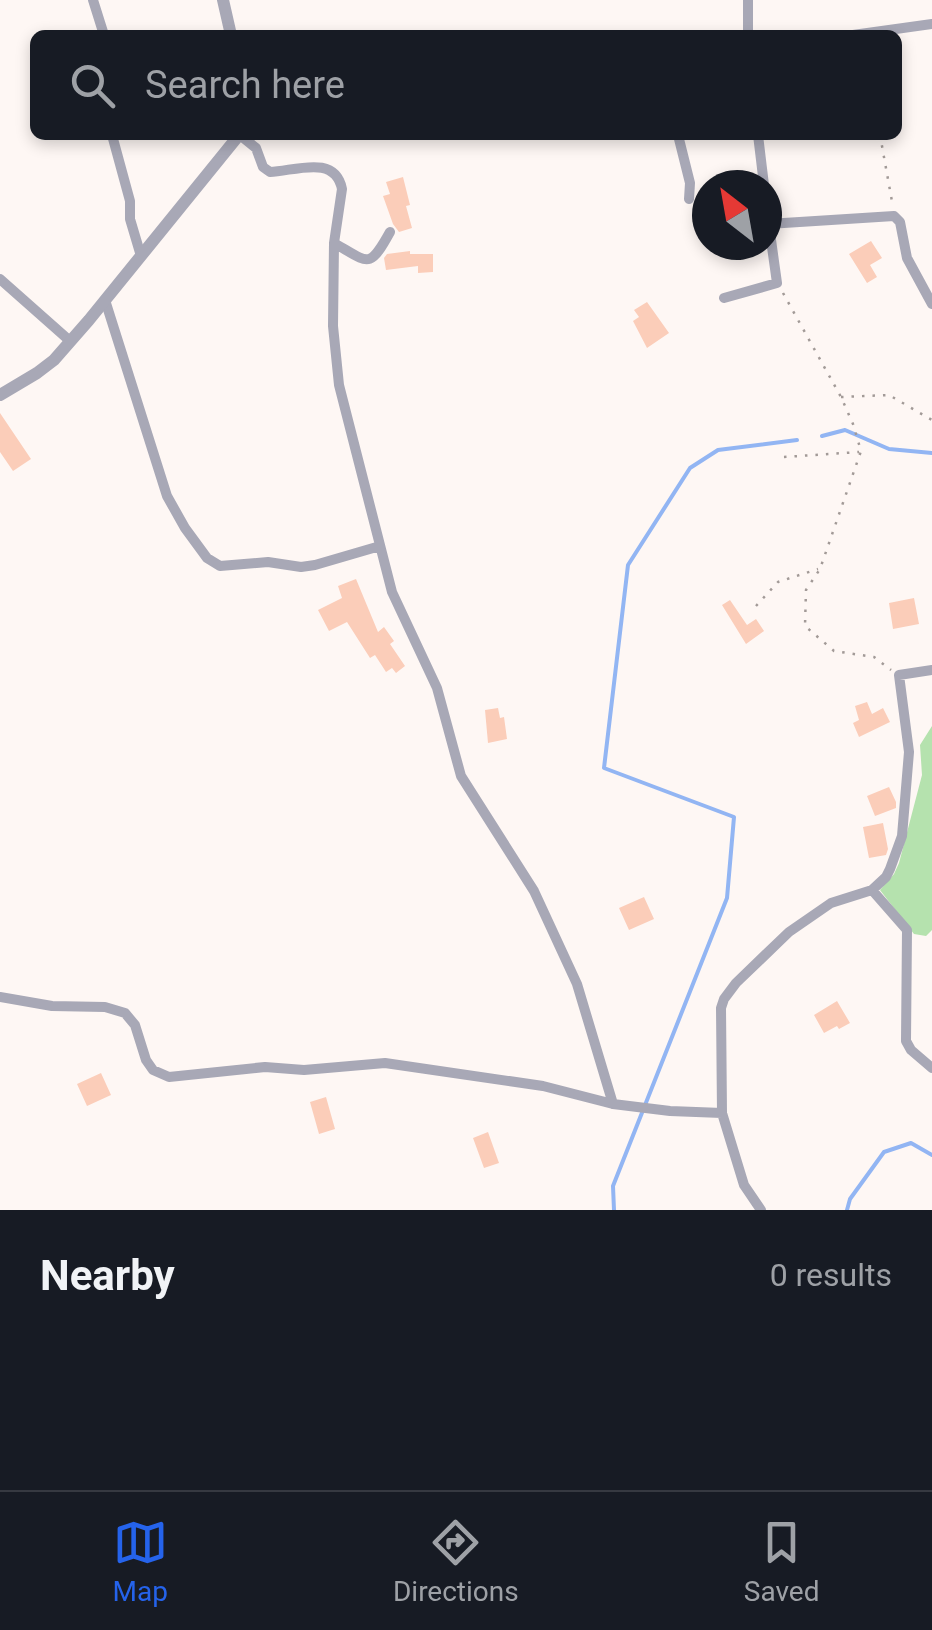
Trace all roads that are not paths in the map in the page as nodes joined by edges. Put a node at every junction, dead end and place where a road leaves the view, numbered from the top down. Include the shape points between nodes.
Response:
1 (94, 0) edge
2 (224, 0) edge
3 (748, 0) edge
4 (932, 24) edge
5 (103, 30) edge
6 (230, 30) edge
7 (748, 30) edge
8 (889, 30) edge
9 (113, 140) edge
10 (235, 140) edge
11 (246, 140) edge
12 (679, 140) edge
13 (759, 140) edge
14 (762, 170) edge
15 (689, 199) dead end
16 (782, 223) edge
17 (390, 232) dead end
18 (334, 243) junction
19 (141, 256) junction
20 (773, 260) edge
21 (0, 279) edge
22 (724, 298) dead end
23 (104, 300) junction
24 (932, 304) edge
25 (70, 342) junction
26 (0, 395) edge
27 (380, 546) junction
28 (932, 670) edge
29 (872, 890) junction
30 (0, 997) edge
31 (932, 1068) edge
32 (613, 1104) junction
33 (722, 1114) junction
34 (761, 1210) edge

1 - 5 street
2 - 6 street
3 - 7 street
4 - 8 street
9 - 19 street
10 - 19 street
11 - 18 street via 270,172 316,166 336,175 342,189
12 - 15 street
13 - 14 street
16 - 24 street via 894,216
17 - 18 street via 372,260
18 - 27 street via 339,385
19 - 23 street
20 - 22 street via 777,284
21 - 25 street
23 - 25 street
23 - 27 street via 167,496 207,558 220,566 300,567
25 - 26 street
27 - 32 street via 392,592 437,688 460,776 541,906 577,984
28 - 29 street via 899,675 909,752 902,836 886,877
29 - 31 street via 906,930 906,1040
29 - 33 street via 804,920 724,999
30 - 32 street via 125,1013 146,1060 169,1078 386,1063 542,1086
32 - 33 street
33 - 34 street via 744,1185

